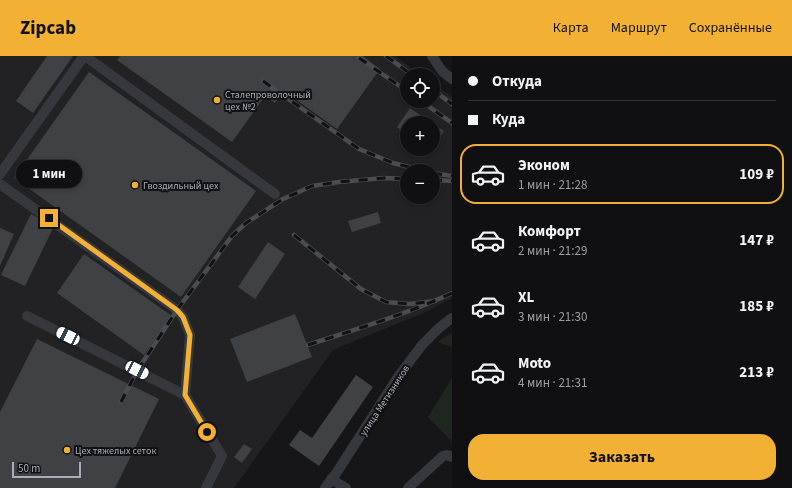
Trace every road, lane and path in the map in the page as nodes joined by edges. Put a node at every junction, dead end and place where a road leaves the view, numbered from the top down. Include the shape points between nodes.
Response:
1 (84, 56) edge
2 (432, 56) edge
3 (452, 79) edge
4 (0, 174) edge
5 (0, 184) edge
6 (274, 194) dead end
7 (27, 316) dead end
8 (452, 318) edge
9 (185, 395) junction
10 (452, 457) edge
11 (331, 479) junction
12 (206, 488) edge
13 (325, 488) edge
14 (346, 488) edge
15 (408, 488) edge

1 - 4 street
1 - 6 street
2 - 3 street via 442,71
5 - 9 street via 177,310 183,317 190,335
7 - 9 street
8 - 11 street, улица Метизников via 422,344
9 - 12 street via 222,456
10 - 15 street via 443,456
11 - 13 street, улица Метизников
11 - 14 street

